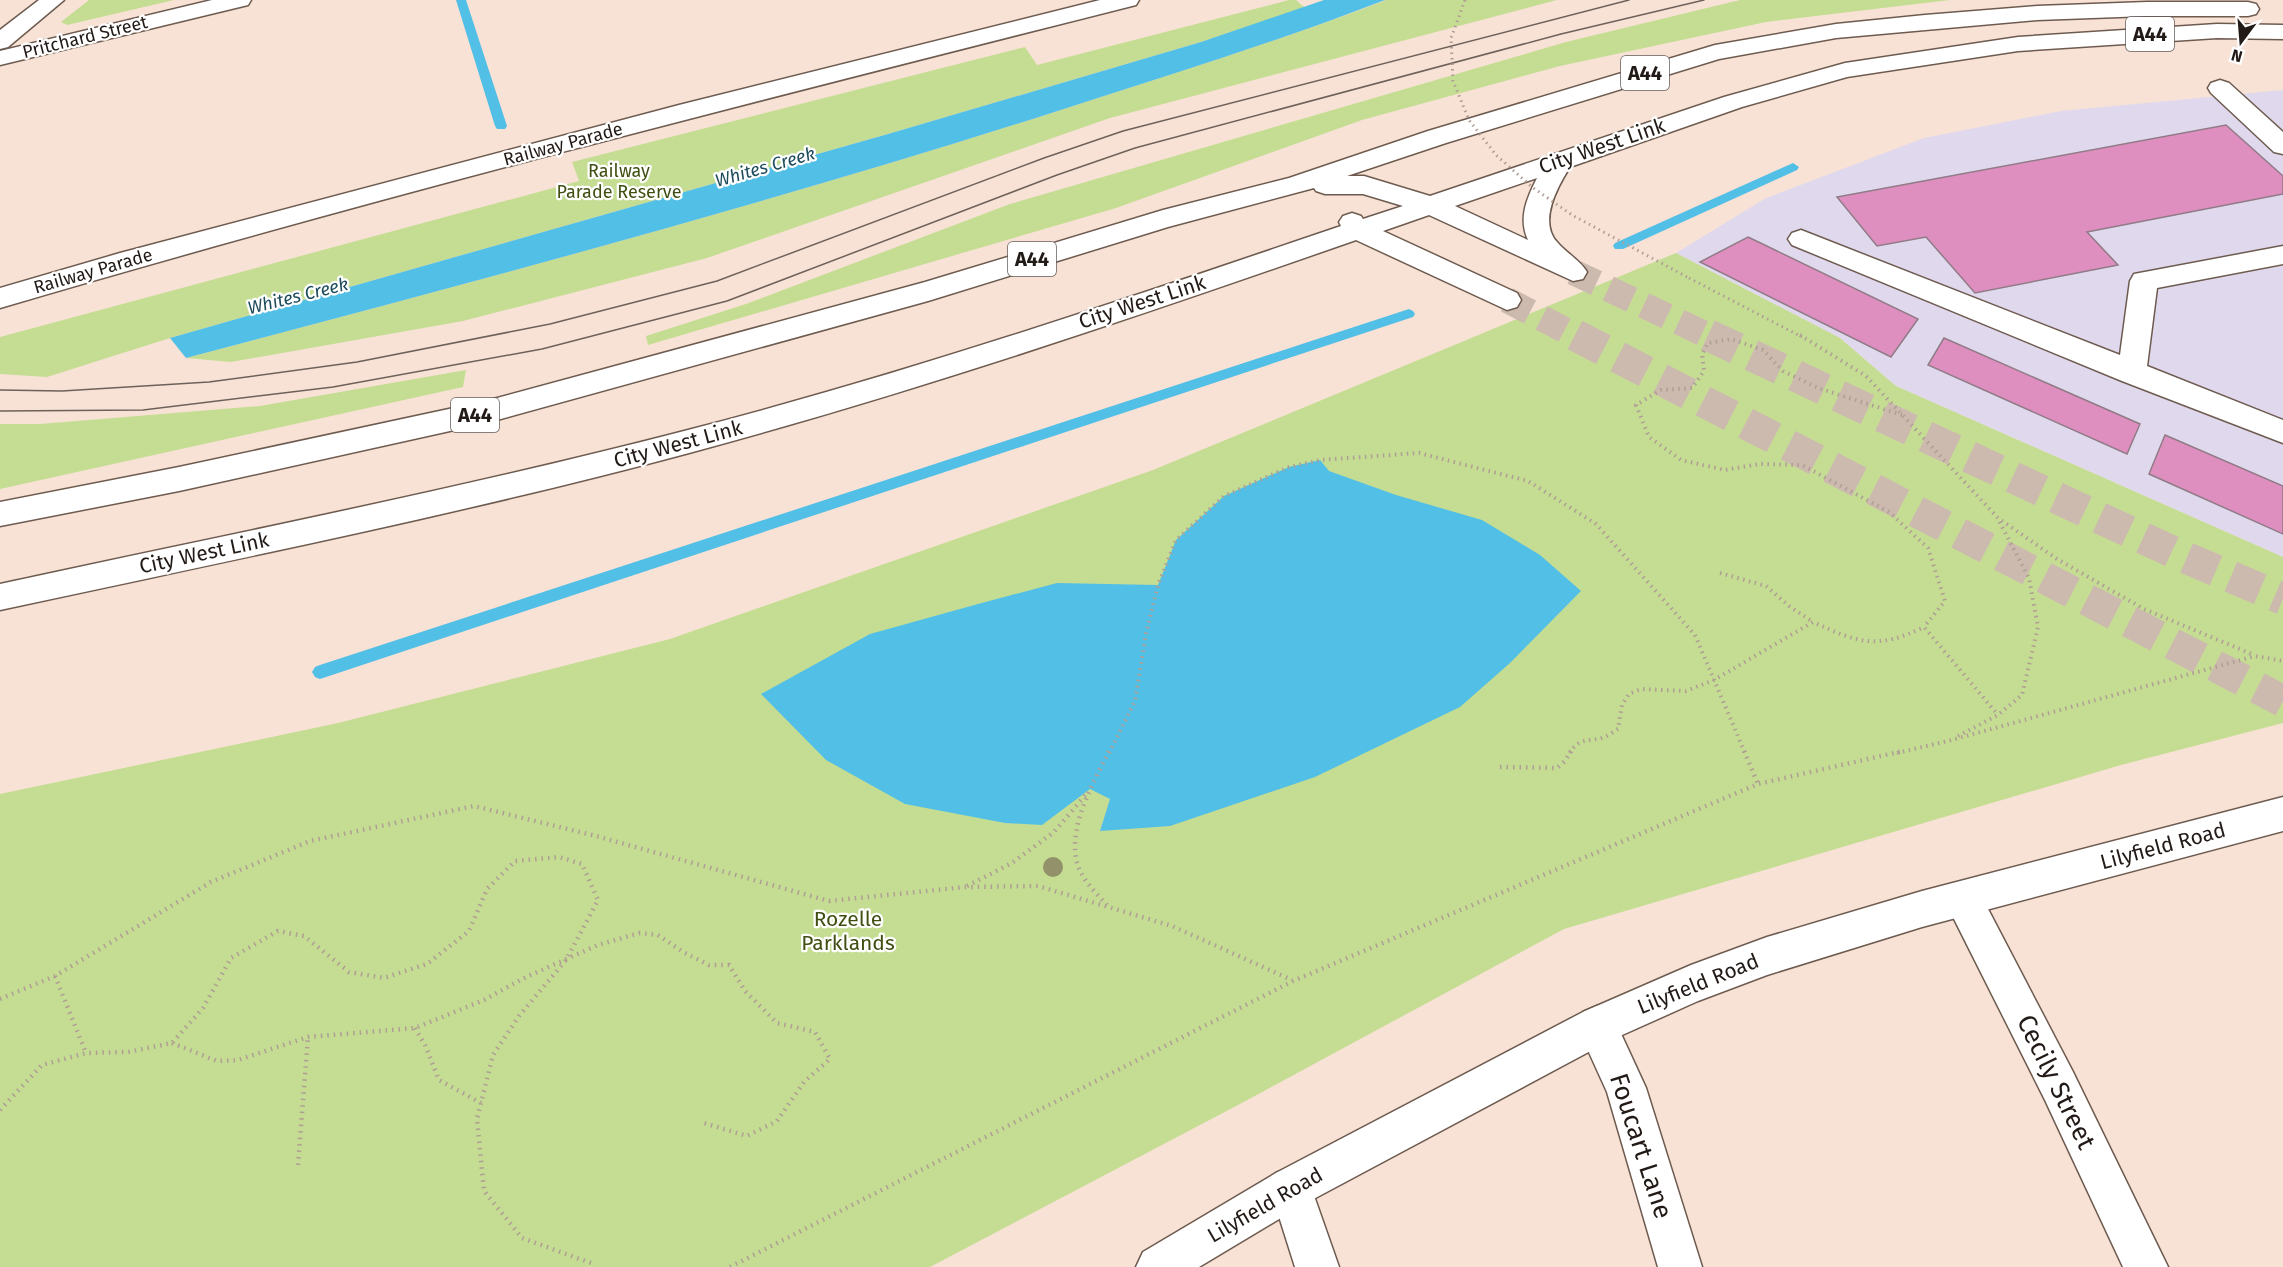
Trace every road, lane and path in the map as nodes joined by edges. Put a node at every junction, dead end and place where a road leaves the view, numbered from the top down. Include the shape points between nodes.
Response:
1 (53, 0) edge
2 (240, 0) edge
3 (1128, 0) edge
4 (1465, 0) edge
5 (2270, 9) dead end
6 (2283, 32) edge
7 (0, 42) edge
8 (0, 58) edge
9 (2220, 88) dead end
10 (2283, 146) edge
11 (1562, 159) junction
12 (1373, 160) junction
13 (1296, 185) junction
14 (1353, 185) junction
15 (1430, 205) junction
16 (1357, 230) junction
17 (1801, 239) dead end
18 (2283, 255) edge
19 (1689, 278) joint
20 (0, 298) edge
21 (1507, 300) tunnel mouth
22 (2132, 373) junction
23 (1902, 415) junction
24 (2283, 432) edge
25 (0, 514) edge
26 (1998, 518) junction
27 (1720, 573) dead end
28 (0, 597) edge
29 (1813, 622) junction
30 (1924, 627) junction
31 (2255, 656) junction
32 (2283, 661) edge
33 (1714, 680) junction
34 (1998, 716) junction
35 (1948, 741) junction
36 (1500, 767) dead end
37 (1758, 784) junction
38 (1090, 789) junction
39 (2283, 815) edge
40 (965, 887) junction
41 (1963, 900) junction
42 (1107, 906) junction
43 (566, 960) junction
44 (55, 976) junction
45 (1293, 981) junction
46 (0, 999) edge
47 (1597, 1026) junction
48 (415, 1028) junction
49 (308, 1037) junction
50 (172, 1042) junction
51 (86, 1053) junction
52 (481, 1103) junction
53 (0, 1110) edge
54 (704, 1123) dead end
55 (298, 1165) dead end
56 (1292, 1188) junction
57 (592, 1267) edge
58 (730, 1267) edge
59 (1158, 1267) edge
60 (1317, 1267) edge
61 (1680, 1267) edge
62 (2146, 1267) edge

1 - 7 main road
2 - 8 main road, Pritchard Street
3 - 20 main road, Railway Parade via 677,113
4 - 19 path, bridge via 1451,37 1450,55 1460,101 1478,132 1510,169 1563,211
5 - 12 main road, A44 via 2037,13 1814,35 1715,52
6 - 11 main road, City West Link / A44 via 2205,32 2018,44 1845,70 1733,102
9 - 10 main road
11 - 15 main road, City West Link / A44
11 - 15 main road via 1544,188 1536,219 1544,244 1573,272
12 - 13 main road, A44
12 - 14 main road
13 - 14 main road
13 - 25 main road, A44 via 1163,219 928,291 486,412
14 - 15 main road
14 - 16 main road via 1343,211
15 - 16 main road, City West Link / A44
16 - 21 main road
16 - 28 main road, City West Link / A44 via 1166,296 861,393 688,442 472,495
17 - 22 main road
18 - 22 main road via 2144,281
19 - 23 path via 1798,334 1866,376
22 - 24 main road
23 - 26 path
23 - 30 path via 1818,388 1783,371 1763,350 1731,339 1708,343 1702,354 1704,372 1692,388 1661,390 1636,405 1649,437 1681,460 1725,470 1760,464 1802,465 1889,512 1928,548 1945,601
26 - 31 path via 2057,559 2144,609
26 - 34 path via 2029,578 2038,627 2022,695
27 - 29 path via 1766,586
29 - 30 path via 1853,640 1879,644 1902,639
29 - 33 path
30 - 34 path
31 - 32 path
31 - 35 path
33 - 36 path via 1686,691 1641,689 1629,694 1622,705 1618,729 1582,740 1557,768
33 - 37 path
33 - 38 path via 1695,635 1596,524 1528,481 1419,453 1320,460 1289,467 1224,496 1176,540 1158,585 1135,701
34 - 35 path
35 - 37 path
37 - 45 path
38 - 40 path via 1054,832 1012,863
38 - 42 path via 1076,833 1076,859 1087,883
39 - 41 main road, Lilyfield Road
40 - 42 path via 1038,886
40 - 44 path via 829,901 474,806 310,841 211,882
41 - 47 main road, Lilyfield Road via 1767,956 1690,984
41 - 62 main road, Cecily Street
42 - 45 path via 1172,926
43 - 48 path
43 - 50 path via 598,900 582,864 560,857 515,861 487,889 469,931 427,964 384,978 349,972 304,936 278,931 231,958 203,1008
43 - 52 path via 519,1016 493,1055
43 - 54 path via 598,945 640,933 658,935 709,965 729,964 745,991 777,1023 815,1032 830,1059 804,1082 777,1121 747,1136
44 - 46 path
44 - 51 path
45 - 58 path
47 - 56 main road, Lilyfield Road
47 - 61 main road, Foucart Lane via 1626,1088
48 - 49 path
48 - 52 path via 439,1080
49 - 50 path via 238,1060 218,1061
49 - 55 path
50 - 51 path via 128,1052
51 - 53 path via 42,1065
52 - 57 path via 477,1119 484,1191 522,1238 591,1263
56 - 59 main road, Lilyfield Road
56 - 60 main road

